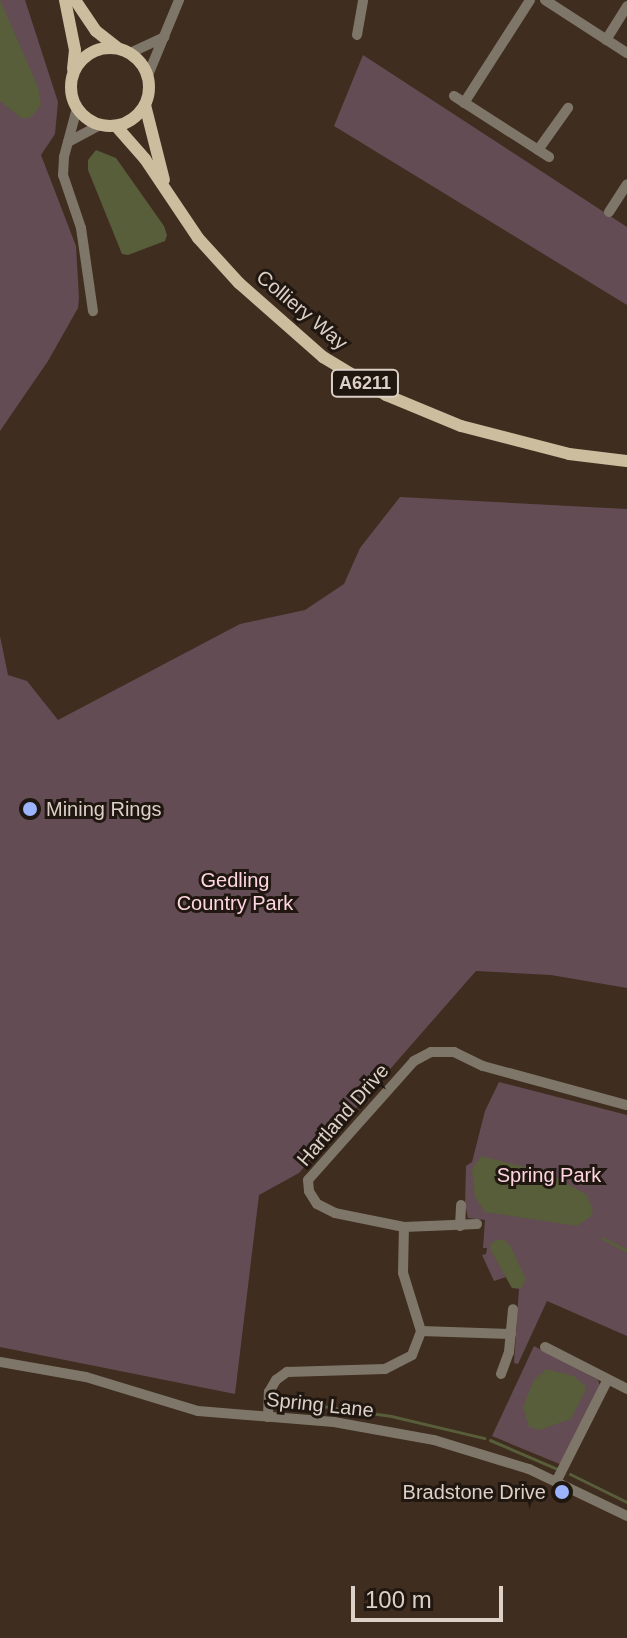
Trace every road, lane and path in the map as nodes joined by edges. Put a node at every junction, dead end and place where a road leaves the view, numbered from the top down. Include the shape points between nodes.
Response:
1 (65, 0) edge
2 (75, 0) edge
3 (179, 0) edge
4 (363, 0) edge
5 (530, 0) edge
6 (545, 0) edge
7 (627, 6) edge
8 (357, 35) dead end
9 (165, 37) junction
10 (606, 40) junction
11 (124, 51) junction
12 (627, 53) edge
13 (148, 75) junction
14 (72, 76) junction
15 (145, 105) junction
16 (77, 108) junction
17 (568, 108) dead end
18 (100, 125) junction
19 (116, 126) junction
20 (68, 142) junction
21 (538, 150) junction
22 (549, 157) dead end
23 (627, 184) edge
24 (168, 195) junction
25 (623, 198) edge
26 (609, 212) dead end
27 (93, 311) dead end
28 (627, 461) edge
29 (627, 1105) edge
30 (461, 1205) dead end
31 (477, 1224) dead end
32 (460, 1226) junction
33 (404, 1227) junction
34 (513, 1309) dead end
35 (421, 1331) junction
36 (511, 1334) junction
37 (545, 1347) dead end
38 (0, 1362) edge
39 (501, 1374) dead end
40 (608, 1379) junction
41 (627, 1389) edge
42 (268, 1417) junction
43 (556, 1482) junction
44 (627, 1516) edge

1 - 14 main road via 75,50
2 - 11 main road via 96,31
3 - 9 street
4 - 8 street
5 - 21 street via 459,100
6 - 10 street
7 - 10 street
9 - 11 street
9 - 13 street
10 - 12 street
11 - 13 main road
11 - 14 main road via 105,48 87,55
13 - 15 main road
14 - 16 main road
15 - 19 main road via 131,121
15 - 24 main road, Colliery Way / A6211
16 - 18 main road
16 - 20 street
17 - 21 street
18 - 19 main road
18 - 20 street
19 - 24 main road, Colliery Way / A6211
20 - 27 street via 63,175 81,228
21 - 22 street
23 - 25 street
24 - 28 main road, Colliery Way / A6211 via 198,238 262,307 323,357 365,383 474,430 569,454
25 - 26 street
29 - 33 street, Hartland Drive via 495,1070 454,1052 431,1052 414,1061 308,1180 317,1204 335,1213
30 - 32 street
31 - 32 street
32 - 33 street
33 - 35 street via 403,1273
34 - 36 street
35 - 36 street
35 - 42 street via 412,1355 396,1366 282,1375 269,1392
36 - 39 street
37 - 40 street
38 - 42 street, Spring Lane via 86,1377 198,1411
40 - 41 street
40 - 43 street
42 - 43 street, Spring Lane via 413,1435
43 - 44 street, Spring Lane

